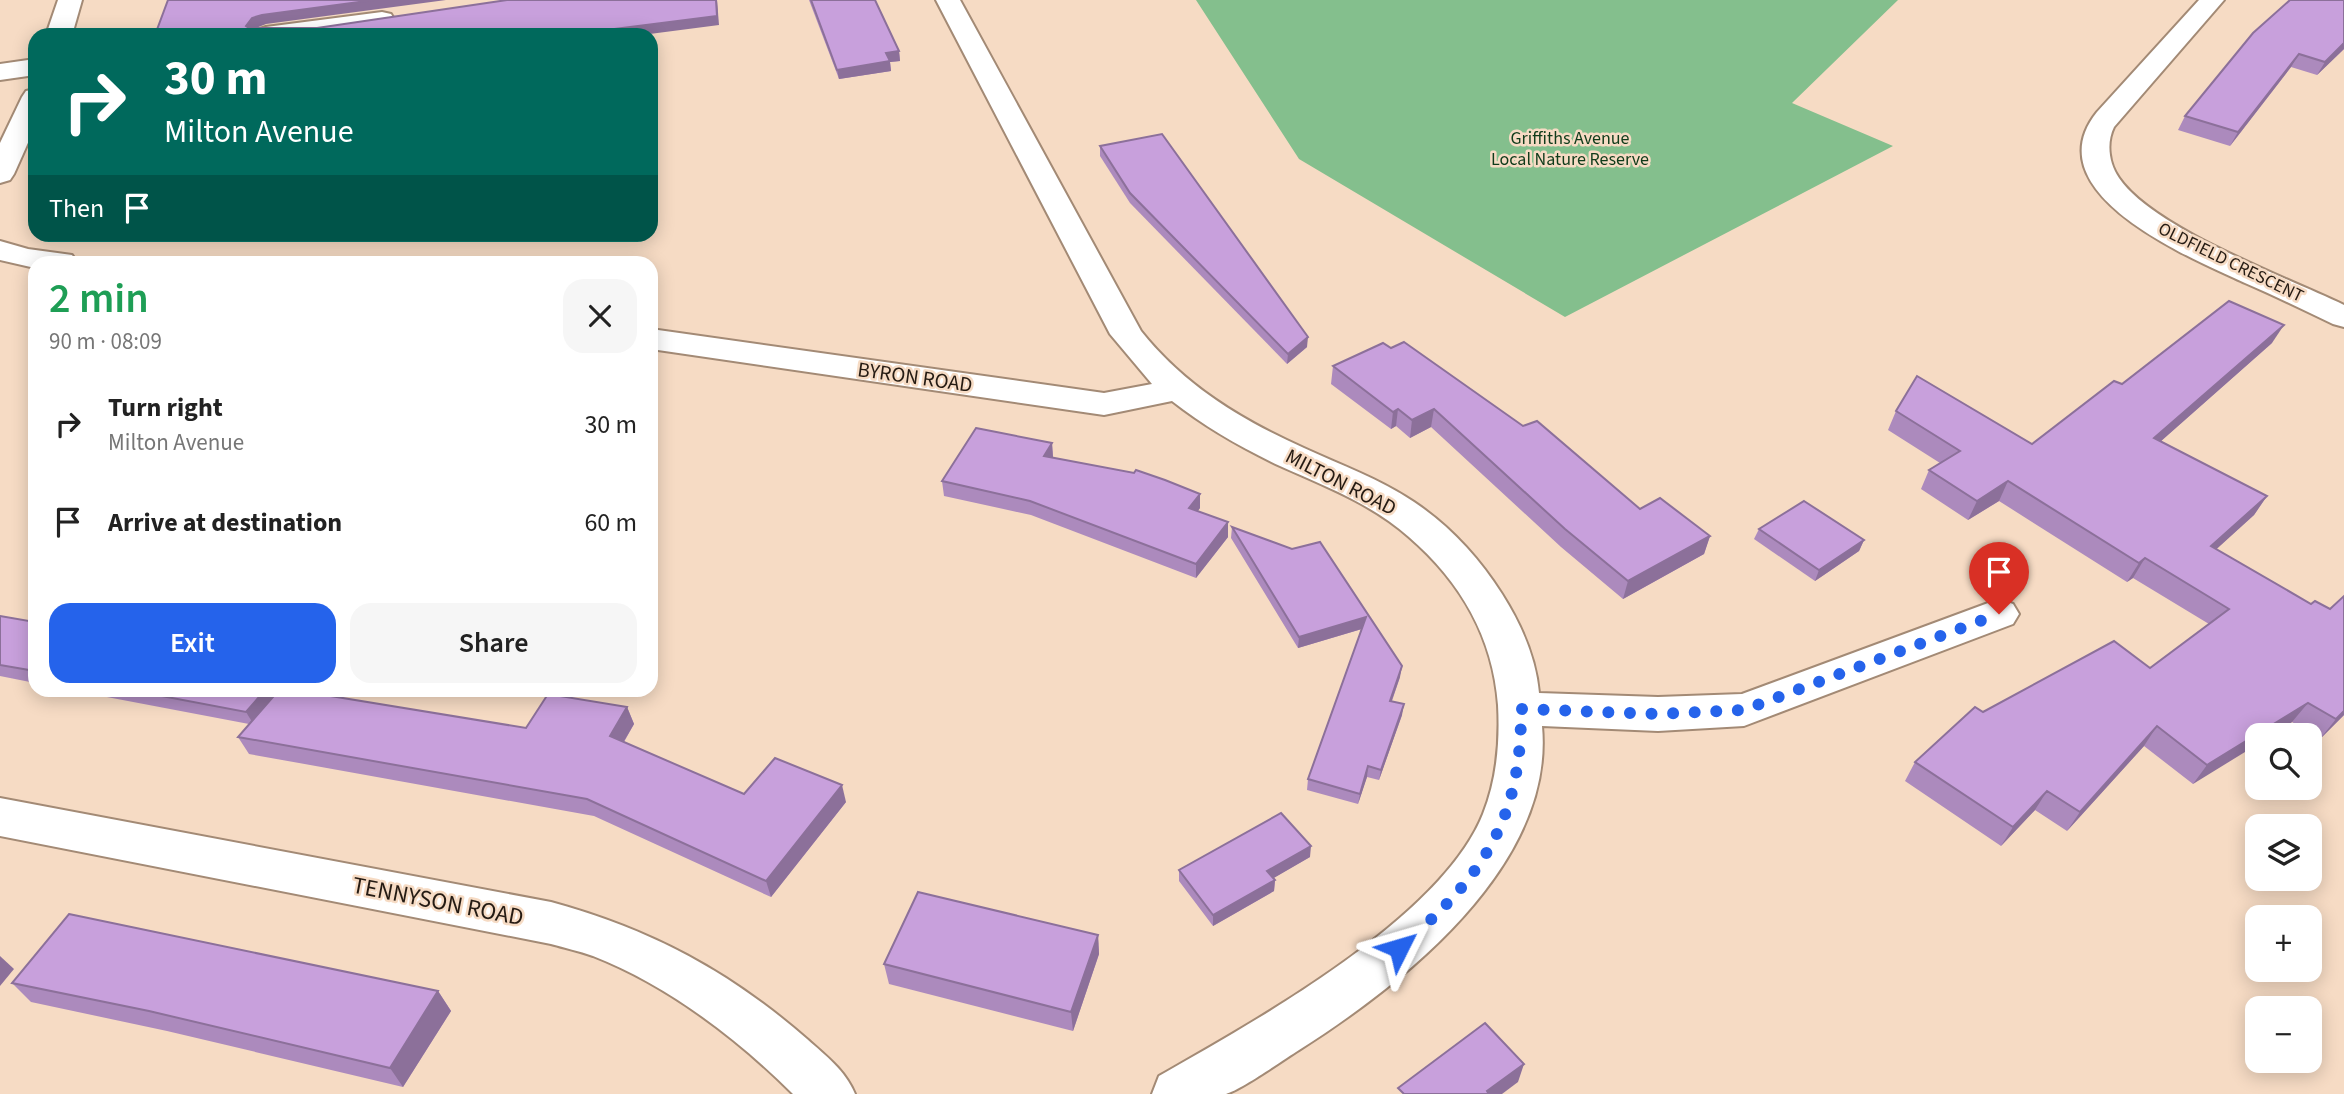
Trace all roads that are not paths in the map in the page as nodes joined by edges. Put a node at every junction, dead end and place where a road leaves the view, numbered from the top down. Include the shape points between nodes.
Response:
1 (70, 0) edge
2 (948, 0) edge
3 (2212, 0) edge
4 (399, 17) edge
5 (61, 28) edge
6 (318, 28) edge
7 (28, 68) edge
8 (0, 72) edge
9 (28, 112) edge
10 (0, 174) edge
11 (0, 250) edge
12 (28, 258) edge
13 (2344, 317) edge
14 (658, 340) edge
15 (1179, 389) junction
16 (1999, 614) dead end
17 (1521, 709) junction
18 (0, 817) edge
19 (829, 1094) edge
20 (1178, 1094) edge

1 - 5 street
2 - 15 street, MILTON ROAD via 1126,334
3 - 13 street, OLDFIELD CRESCENT via 2099,130 2094,144 2103,176 2132,208 2180,241
4 - 6 street
7 - 8 street
9 - 10 street
11 - 12 street
14 - 15 street, BYRON ROAD via 1104,404
15 - 17 street, MILTON ROAD via 1254,439 1371,492 1435,539 1462,567 1503,633
16 - 17 street via 1744,710 1658,714
17 - 20 street, MILTON ROAD via 1521,750 1498,835 1473,875 1440,913 1307,1017
18 - 19 street, TENNYSON ROAD via 551,923 612,941 679,977 743,1020

